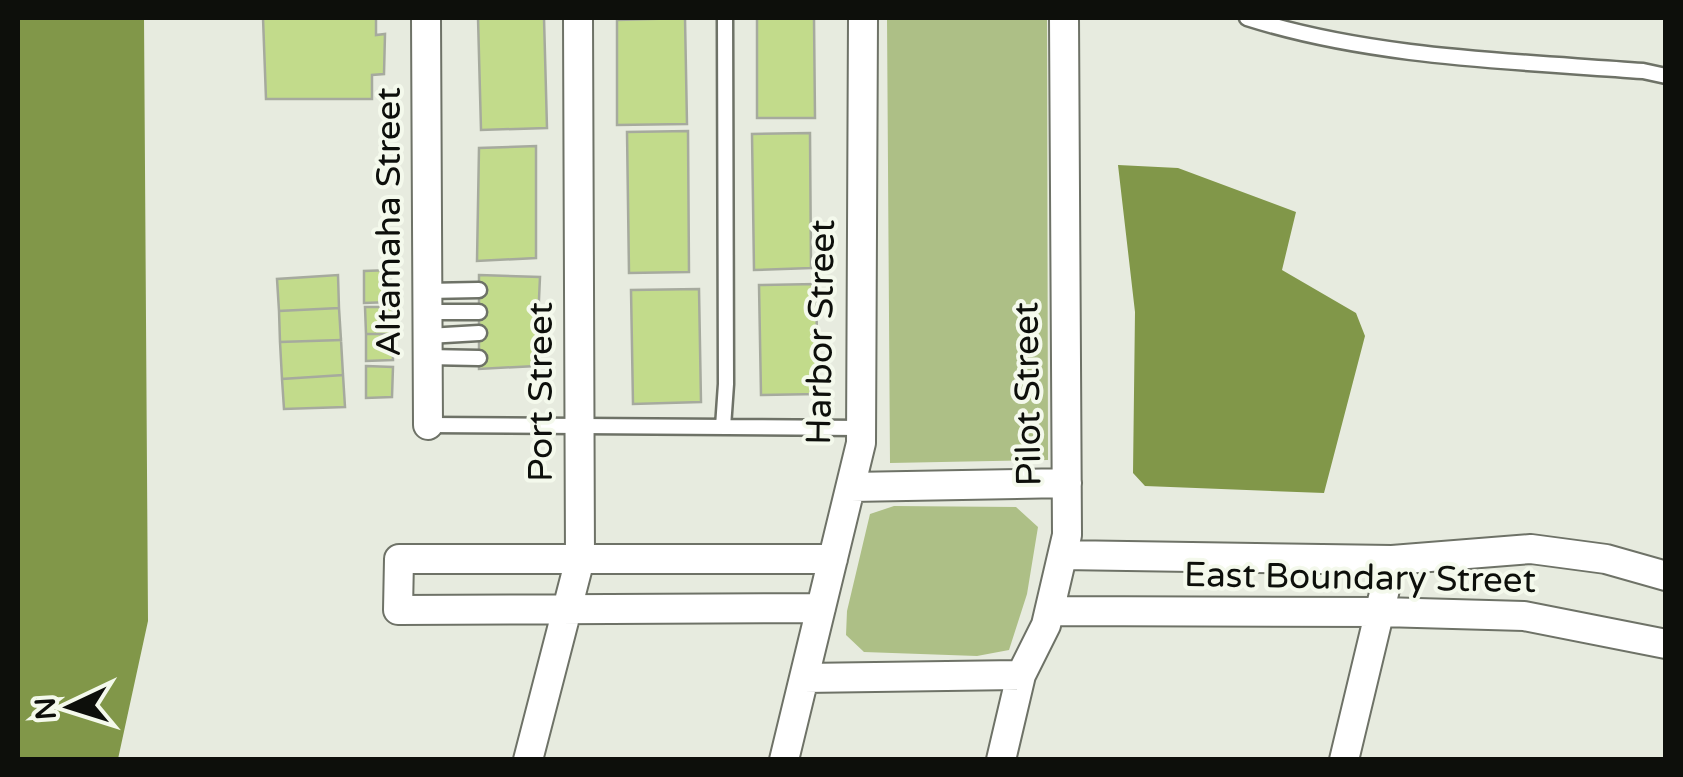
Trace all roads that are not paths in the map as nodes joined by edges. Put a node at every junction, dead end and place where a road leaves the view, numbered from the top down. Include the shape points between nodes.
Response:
1 (426, 18) edge
2 (578, 18) edge
3 (724, 18) edge
4 (863, 18) edge
5 (1064, 18) edge
6 (1248, 18) edge
7 (1666, 76) edge
8 (478, 290) dead end
9 (479, 312) dead end
10 (428, 324) junction
11 (479, 333) dead end
12 (479, 358) dead end
13 (428, 425) joint
14 (579, 426) junction
15 (722, 427) junction
16 (861, 428) junction
17 (1067, 484) junction
18 (851, 486) junction
19 (1063, 555) junction
20 (580, 559) junction
21 (833, 559) junction
22 (1392, 560) junction
23 (1666, 576) edge
24 (566, 608) junction
25 (821, 608) junction
26 (1050, 611) junction
27 (1382, 612) junction
28 (1666, 644) edge
29 (1021, 675) junction
30 (804, 678) junction
31 (528, 760) edge
32 (784, 760) edge
33 (1001, 760) edge
34 (1344, 760) edge

1 - 10 street, Altamaha Street
2 - 14 street, Port Street
3 - 15 lane
4 - 16 street, Harbor Street
5 - 17 street, Pilot Street
6 - 7 lane via 1338,40
8 - 10 lane
9 - 10 lane
10 - 11 lane
10 - 12 lane
10 - 13 street, Altamaha Street
13 - 14 lane
14 - 15 lane
14 - 20 street, Port Street
15 - 16 lane
16 - 18 street, Harbor Street
17 - 18 street
17 - 19 street, Pilot Street
18 - 21 street, Harbor Street
19 - 22 street, East Boundary Street
19 - 26 street, Pilot Street
20 - 21 street
20 - 24 street, Port Street
20 - 24 street via 399,559 398,610
21 - 25 street, Harbor Street
22 - 23 street, East Boundary Street via 1531,548
22 - 27 street
24 - 25 street
24 - 31 street, Port Street
25 - 30 street, Harbor Street
26 - 27 street, East Boundary Street
26 - 29 street, Pilot Street
27 - 28 street, East Boundary Street via 1524,616
27 - 34 street
29 - 30 street
29 - 33 street, Pilot Street
30 - 32 street, Harbor Street

